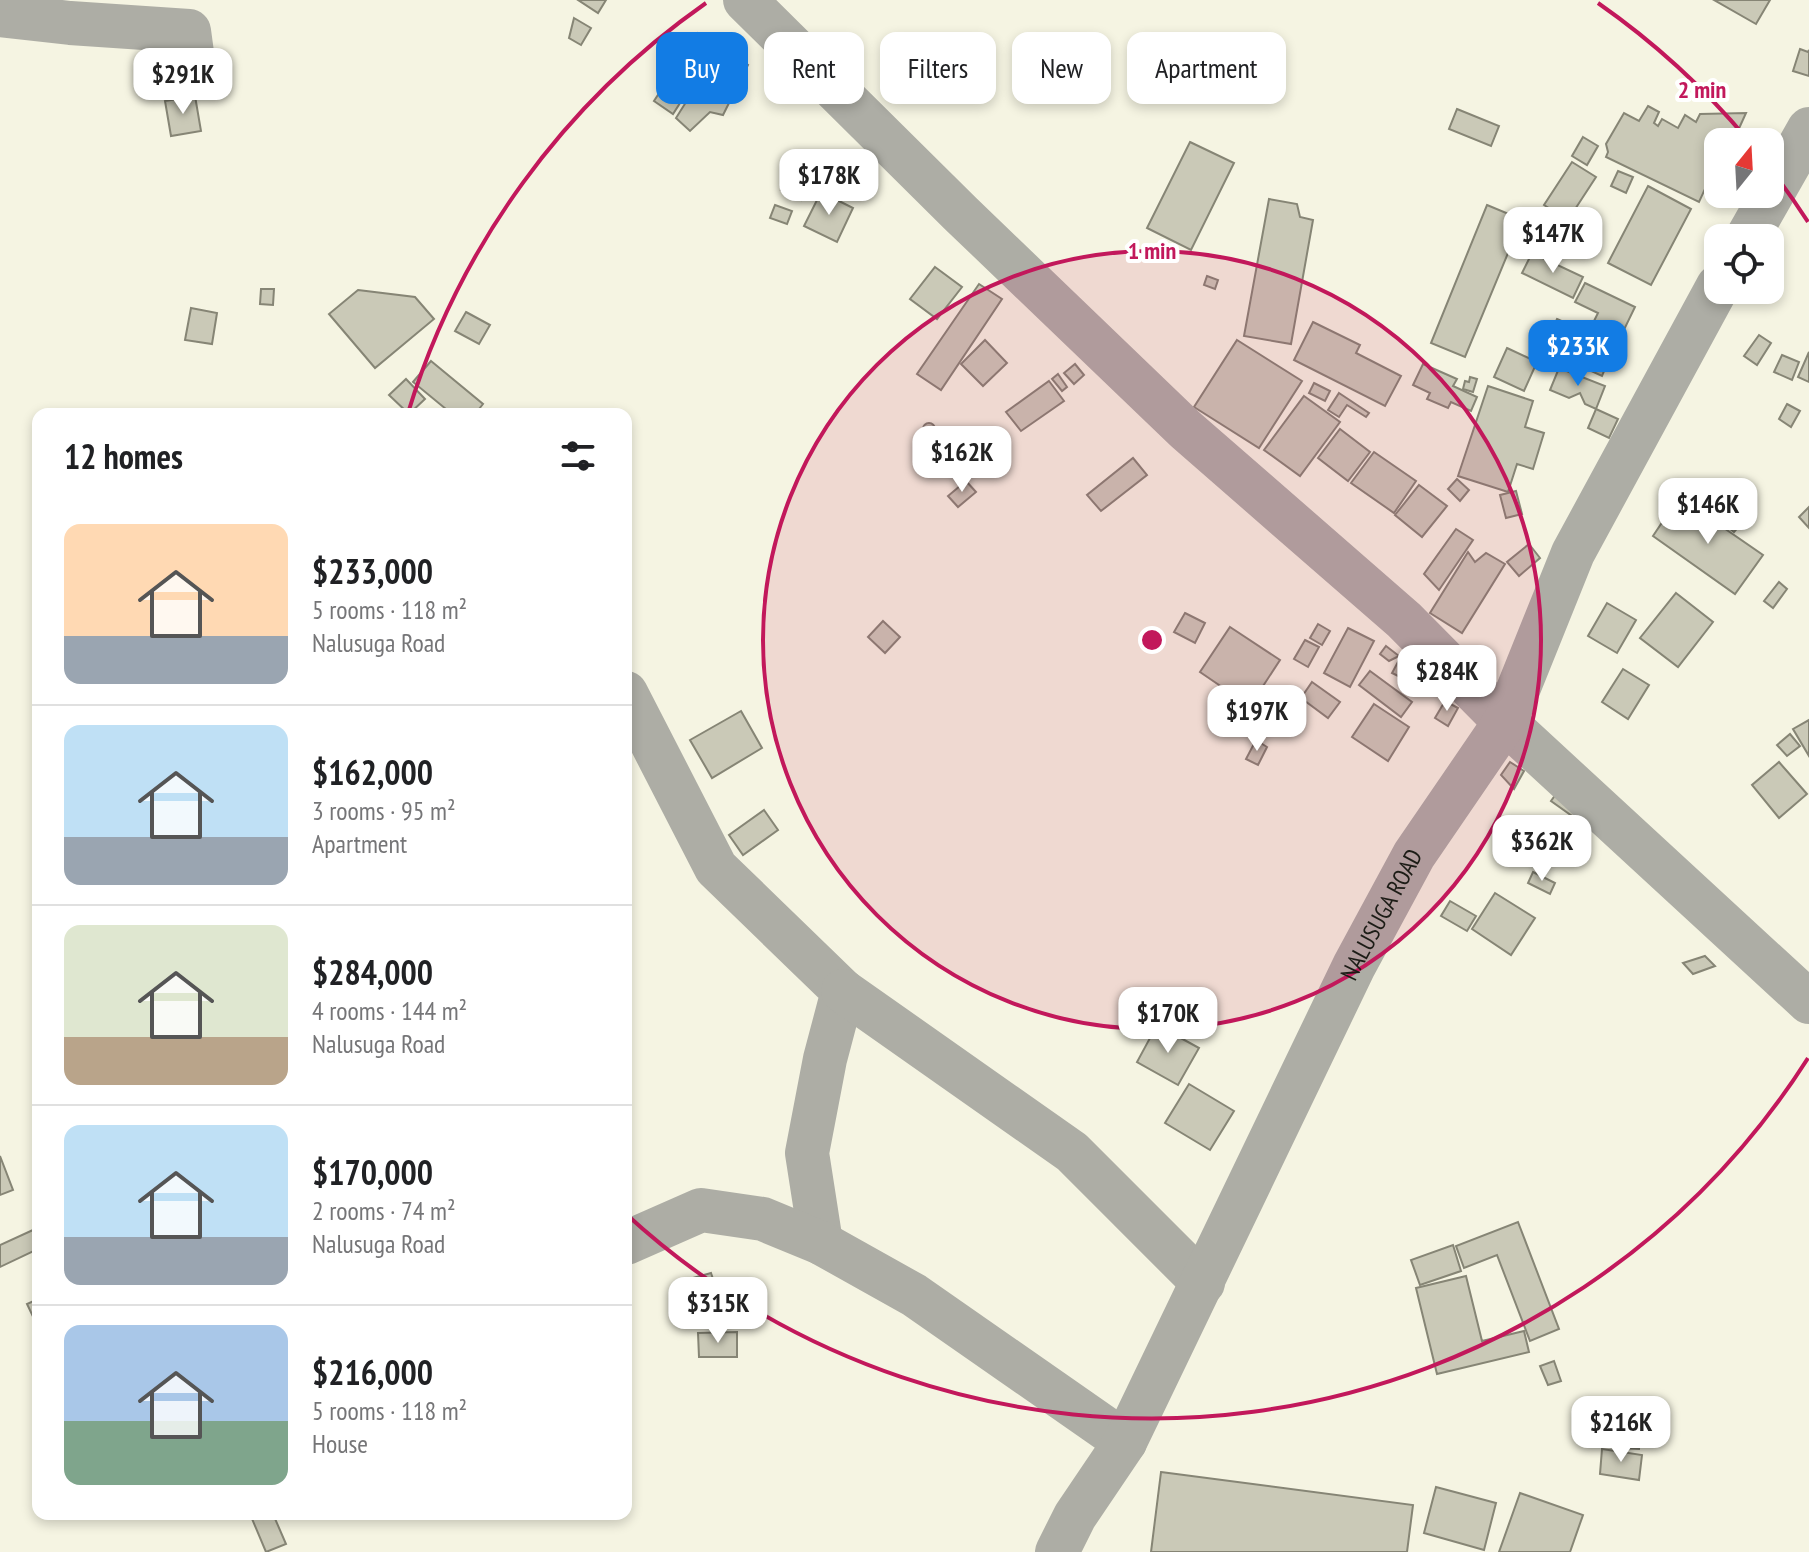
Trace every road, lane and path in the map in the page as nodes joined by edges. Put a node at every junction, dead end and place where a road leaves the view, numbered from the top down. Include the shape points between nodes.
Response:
1 (745, 0) edge
2 (0, 15) edge
3 (194, 68) dead end
4 (1809, 129) edge
5 (1755, 224) edge
6 (1708, 304) edge
7 (632, 705) edge
8 (1505, 722) junction
9 (843, 991) junction
10 (1809, 1002) edge
11 (632, 1240) edge
12 (821, 1243) junction
13 (1203, 1283) junction
14 (1125, 1442) junction
15 (1057, 1552) edge

1 - 8 street via 1175,420 1404,620
2 - 3 street via 189,31
4 - 5 street
6 - 8 street, NALUSUGA ROAD via 1573,553
7 - 9 street via 716,868
8 - 10 street
8 - 13 street, NALUSUGA ROAD via 1414,855 1361,952
9 - 12 street via 807,1153
9 - 13 street via 1072,1152
11 - 12 street via 701,1210 763,1219
12 - 14 street via 914,1295
13 - 14 street, NALUSUGA ROAD
14 - 15 street, NALUSUGA ROAD

